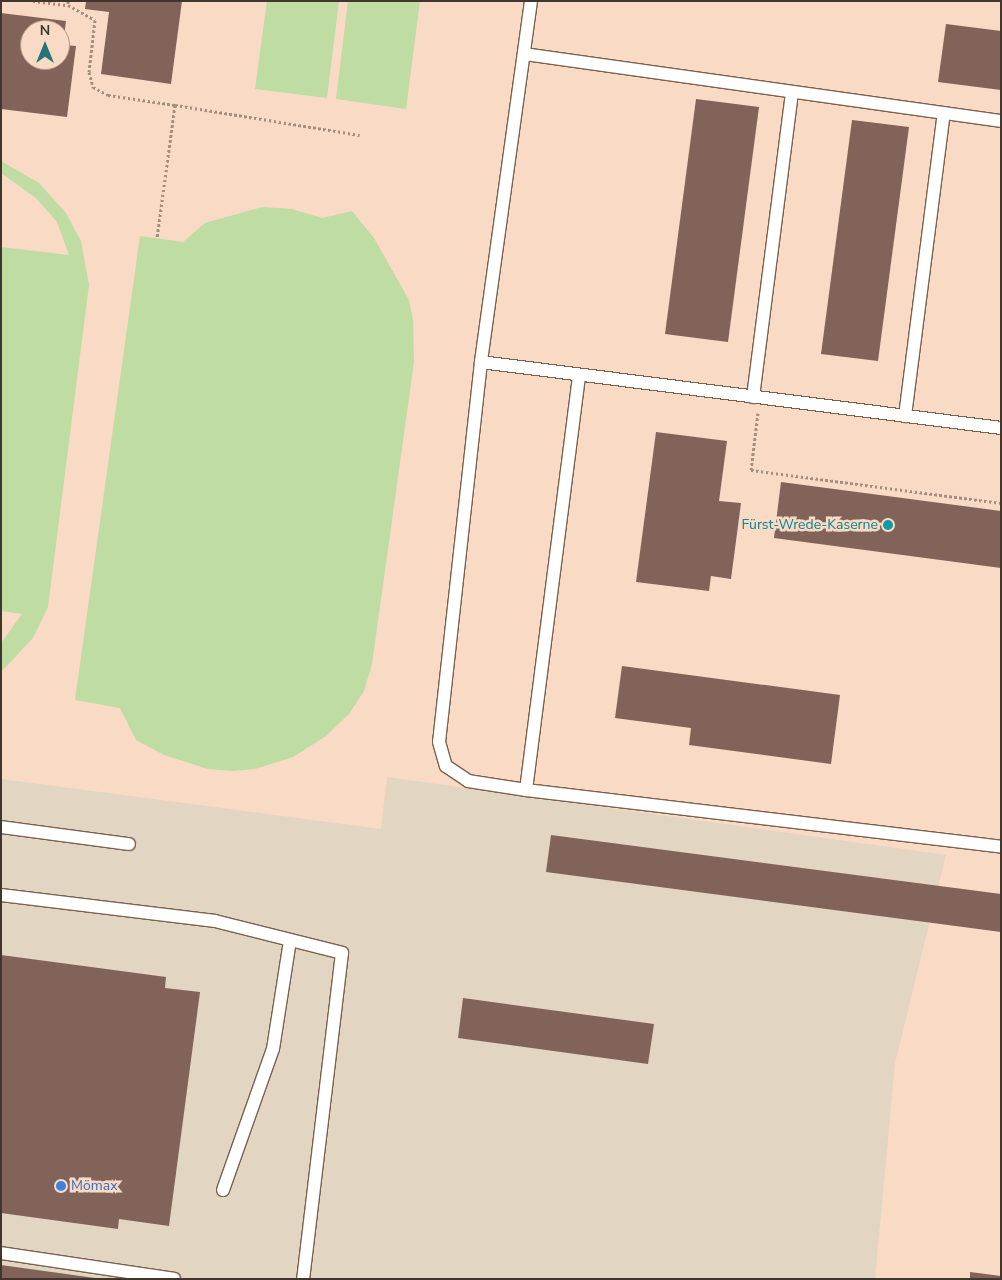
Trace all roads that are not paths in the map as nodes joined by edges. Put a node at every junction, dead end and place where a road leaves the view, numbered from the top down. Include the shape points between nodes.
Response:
1 (531, 1) edge
2 (524, 54) junction
3 (792, 92) junction
4 (944, 113) junction
5 (1001, 121) edge
6 (481, 362) junction
7 (579, 376) junction
8 (757, 397) junction
9 (905, 416) junction
10 (1001, 428) edge
11 (526, 790) junction
12 (1, 828) edge
13 (129, 844) dead end
14 (1001, 847) edge
15 (1, 896) edge
16 (290, 940) junction
17 (222, 1190) dead end
18 (1, 1253) edge
19 (174, 1279) edge
20 (303, 1279) edge

1 - 2 lane
2 - 3 lane
2 - 6 lane
3 - 4 lane
3 - 8 lane
4 - 5 lane
4 - 9 lane
6 - 7 lane
6 - 11 lane via 438,742 446,766 468,782
7 - 8 lane
7 - 11 lane
8 - 9 lane
9 - 10 lane
11 - 14 lane
12 - 13 lane
15 - 16 lane via 215,921
16 - 17 lane via 273,1048
16 - 20 lane via 342,953
18 - 19 lane

